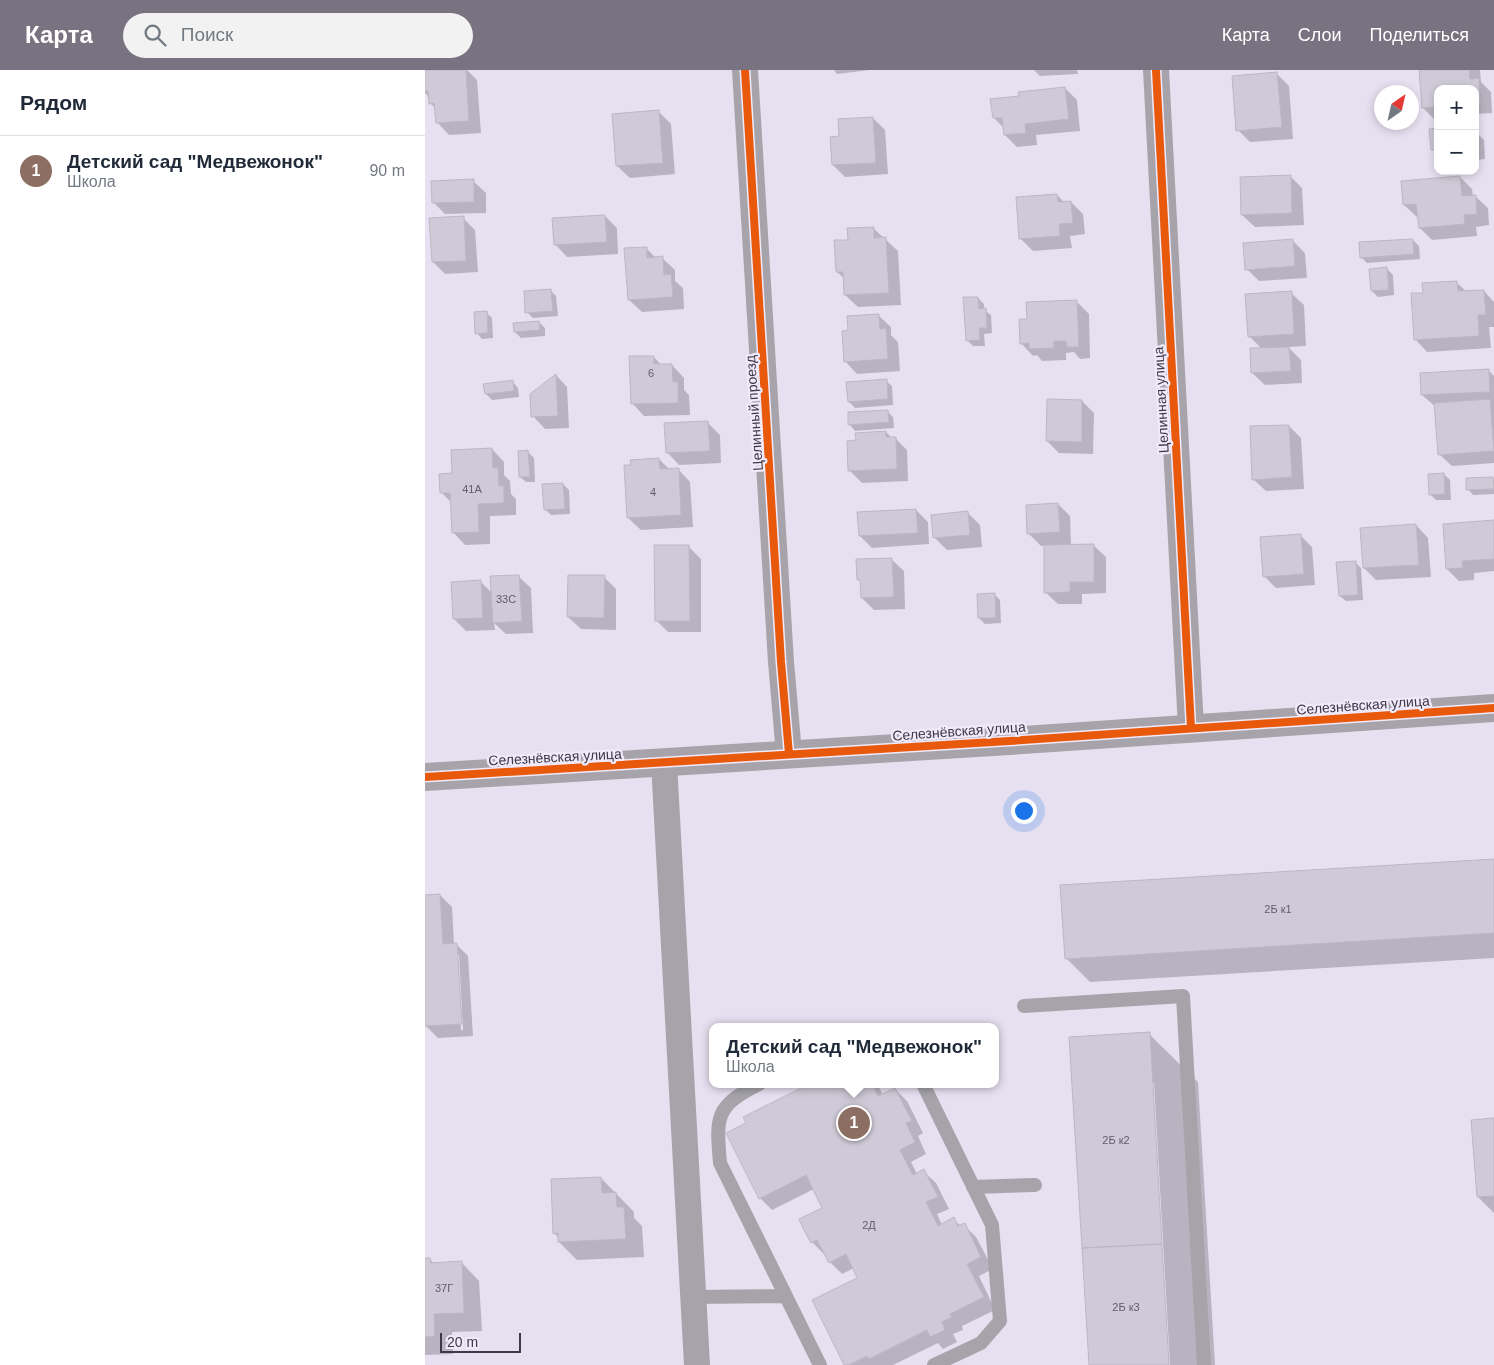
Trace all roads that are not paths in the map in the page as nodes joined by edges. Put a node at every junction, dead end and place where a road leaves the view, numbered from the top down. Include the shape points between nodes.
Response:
1 (745, 70) edge
2 (1156, 70) edge
3 (1494, 708) edge
4 (1191, 728) junction
5 (789, 754) junction
6 (664, 763) junction
7 (425, 777) edge
8 (1024, 1006) dead end
9 (750, 1088) edge
10 (925, 1088) edge
11 (1035, 1185) dead end
12 (973, 1187) junction
13 (786, 1296) junction
14 (692, 1297) junction
15 (697, 1365) edge
16 (820, 1365) edge
17 (934, 1365) edge
18 (1204, 1365) edge

1 - 5 street, Целинный проезд
2 - 4 street, Целинная улица
3 - 4 street, Селезнёвская улица
4 - 5 street, Селезнёвская улица
5 - 6 street, Селезнёвская улица
6 - 7 street, Селезнёвская улица
6 - 14 street
8 - 18 lane via 1183,996
9 - 13 lane via 723,1109 717,1130 720,1162
10 - 12 lane
11 - 12 lane
12 - 17 lane via 992,1224 1000,1321 981,1343
13 - 14 lane
13 - 16 lane
14 - 15 street

